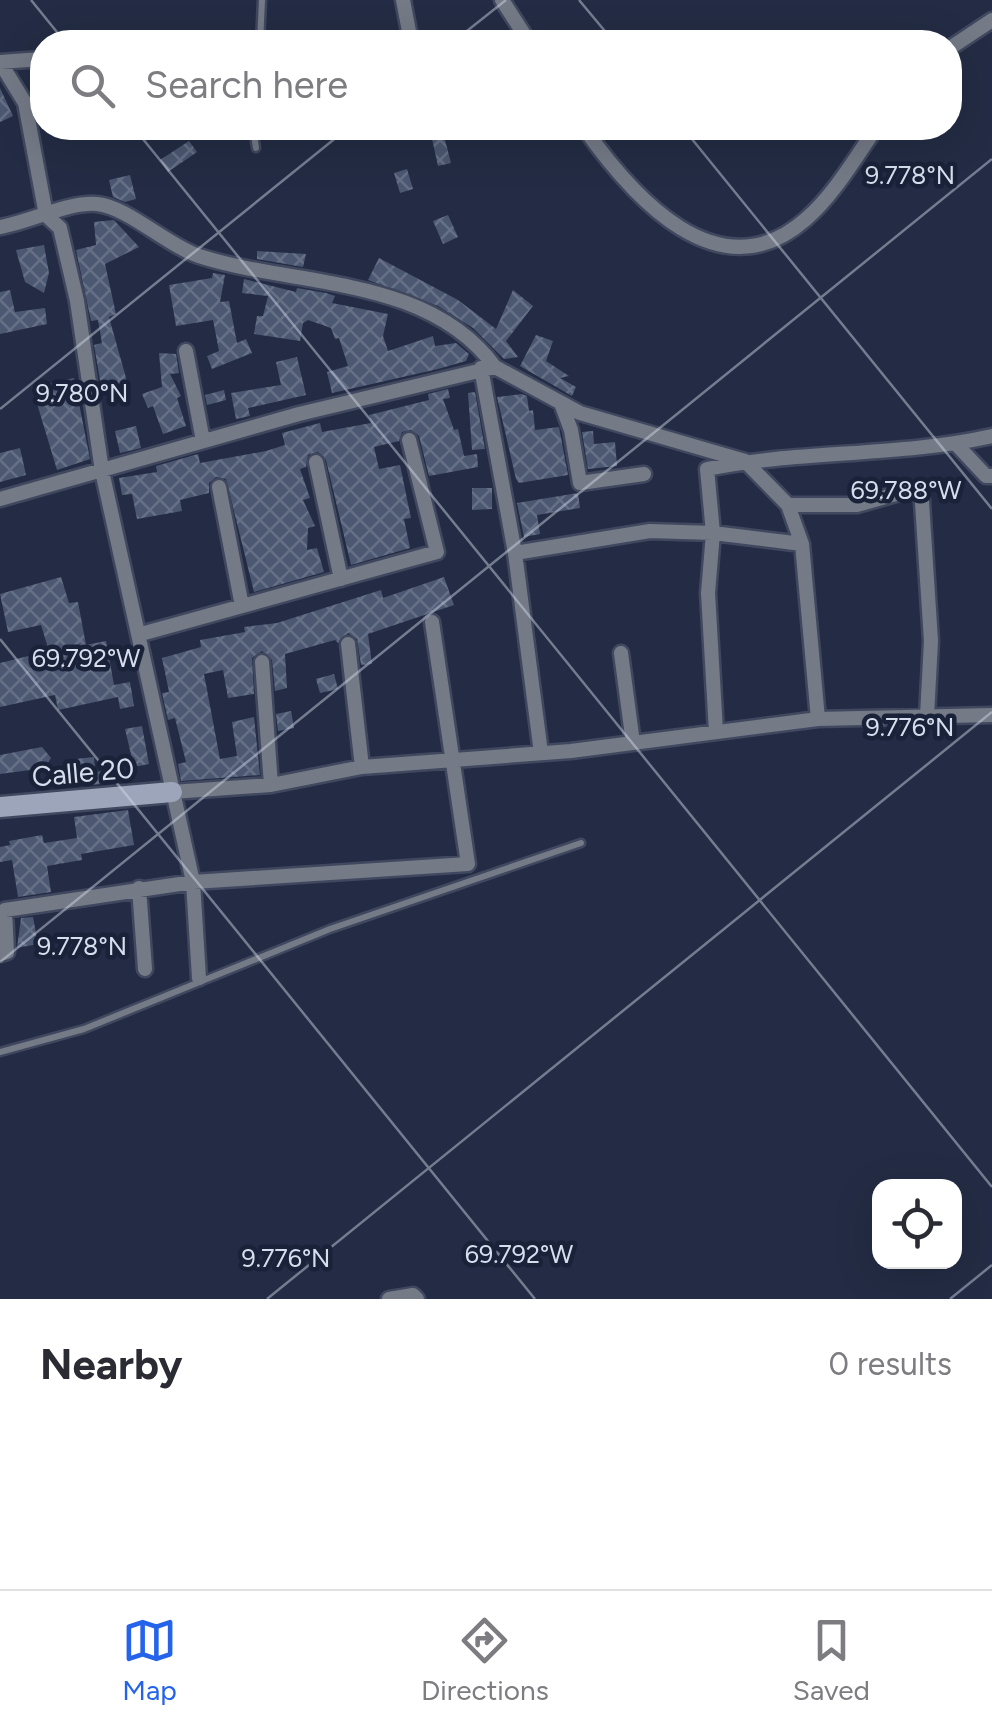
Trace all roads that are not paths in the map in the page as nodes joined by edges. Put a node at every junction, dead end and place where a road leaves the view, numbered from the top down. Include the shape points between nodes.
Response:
1 (262, 0) edge
2 (402, 0) edge
3 (502, 0) edge
4 (992, 20) edge
5 (261, 30) edge
6 (408, 30) edge
7 (521, 30) edge
8 (962, 40) edge
9 (30, 60) edge
10 (0, 62) edge
11 (30, 129) edge
12 (32, 140) edge
13 (255, 140) edge
14 (594, 140) edge
15 (867, 140) edge
16 (256, 148) dead end
17 (46, 215) junction
18 (0, 227) edge
19 (186, 350) dead end
20 (488, 367) junction
21 (561, 403) junction
22 (992, 436) edge
23 (409, 440) dead end
24 (203, 441) junction
25 (956, 444) junction
26 (316, 462) dead end
27 (745, 462) junction
28 (102, 472) junction
29 (644, 474) dead end
30 (992, 476) edge
31 (219, 487) dead end
32 (0, 499) edge
33 (788, 504) junction
34 (713, 532) junction
35 (802, 544) junction
36 (515, 554) junction
37 (340, 579) junction
38 (242, 606) junction
39 (432, 622) dead end
40 (141, 634) junction
41 (348, 644) dead end
42 (621, 652) dead end
43 (262, 662) dead end
44 (992, 715) edge
45 (926, 716) junction
46 (818, 719) junction
47 (716, 732) junction
48 (632, 743) junction
49 (540, 754) junction
50 (454, 760) junction
51 (362, 767) junction
52 (271, 786) junction
53 (172, 792) junction
54 (0, 808) edge
55 (581, 843) dead end
56 (193, 882) junction
57 (139, 888) junction
58 (0, 954) edge
59 (145, 969) dead end
60 (199, 978) dead end
61 (0, 1052) edge
62 (389, 1299) edge
63 (417, 1299) edge

1 - 5 lane
2 - 6 street
3 - 7 street
4 - 8 street
9 - 10 street
10 - 11 street via 25,102
12 - 17 street
13 - 16 lane
14 - 15 street via 649,207 693,235 737,246 767,242 805,220
17 - 18 street
17 - 20 street via 104,205 200,256 382,296 446,324 485,352
17 - 28 street via 60,228 77,301
19 - 24 street
20 - 21 street
20 - 24 street
20 - 36 street
21 - 27 street
21 - 29 street via 580,483
22 - 25 street
23 - 37 street via 437,552
24 - 28 street
25 - 27 street
25 - 30 street
26 - 37 street
27 - 33 street
27 - 34 street via 706,469
28 - 32 street
28 - 40 street
31 - 38 street
33 - 35 street
33 - 45 street via 856,505 921,487 930,640
34 - 35 street
34 - 36 street via 650,531
34 - 47 street via 708,593
35 - 46 street
36 - 49 street
37 - 38 street
38 - 40 street
39 - 50 street
40 - 53 street
41 - 51 street
42 - 48 street
43 - 52 street
44 - 45 street
45 - 46 street
46 - 47 street
47 - 48 street
48 - 49 street
49 - 50 street
50 - 51 street
50 - 56 street via 468,864
51 - 52 street
52 - 53 street
53 - 54 main road, Calle 20
53 - 56 street
55 - 61 lane via 330,929 69,1034
56 - 57 street
56 - 60 street
57 - 58 street via 5,910 8,952
57 - 59 street
62 - 63 street

